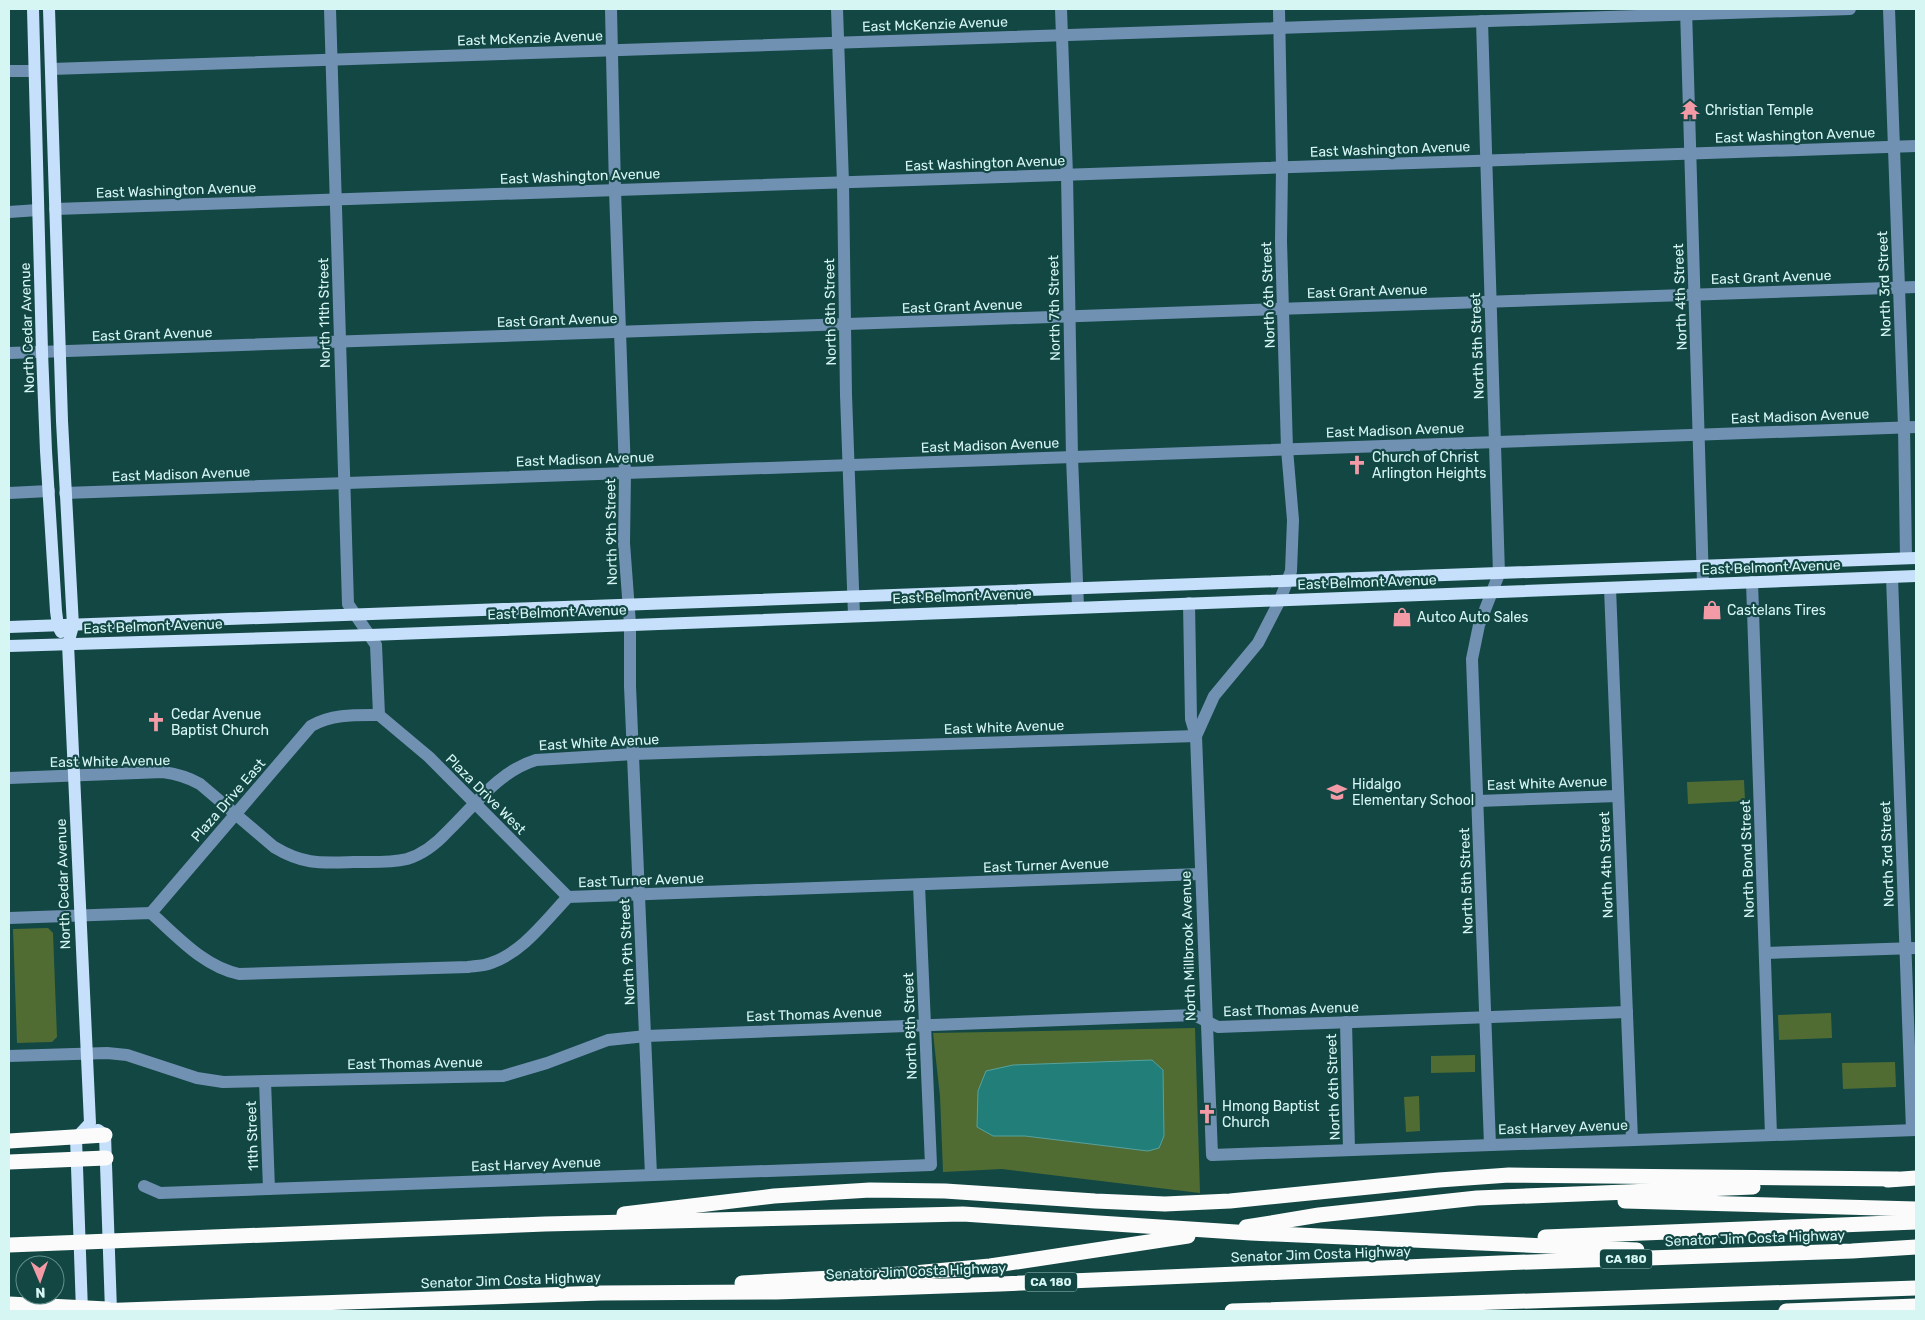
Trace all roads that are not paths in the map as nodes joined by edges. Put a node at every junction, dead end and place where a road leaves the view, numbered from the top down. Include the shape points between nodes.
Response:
1 (32, 9) edge
2 (38, 9) edge
3 (49, 9) edge
4 (330, 9) edge
5 (611, 9) edge
6 (837, 9) edge
7 (1061, 9) edge
8 (1279, 9) edge
9 (1850, 9) edge
10 (1889, 9) edge
11 (1686, 12) edge
12 (1482, 21) junction
13 (1279, 28) junction
14 (1063, 35) junction
15 (838, 43) junction
16 (612, 50) junction
17 (331, 60) junction
18 (52, 69) junction
19 (34, 71) junction
20 (9, 72) edge
21 (54, 139) junction
22 (1916, 146) edge
23 (1894, 147) junction
24 (1690, 154) junction
25 (1486, 161) junction
26 (1282, 168) junction
27 (1067, 175) junction
28 (842, 183) junction
29 (615, 190) junction
30 (336, 200) junction
31 (55, 209) junction
32 (38, 210) junction
33 (9, 212) edge
34 (1916, 287) edge
35 (1899, 288) junction
36 (1694, 295) junction
37 (1490, 302) junction
38 (1284, 309) junction
39 (1070, 317) junction
40 (846, 325) junction
41 (620, 332) junction
42 (339, 342) junction
43 (42, 352) junction
44 (60, 352) junction
45 (9, 353) edge
46 (1910, 427) edge
47 (1699, 434) junction
48 (1494, 442) junction
49 (1287, 449) junction
50 (1072, 457) junction
51 (849, 465) junction
52 (625, 473) junction
53 (344, 483) junction
54 (49, 492) junction
55 (9, 493) edge
56 (65, 493) junction
57 (1911, 558) edge
58 (1837, 561) junction
59 (1702, 566) junction
60 (1499, 574) junction
61 (1916, 576) edge
62 (1892, 577) junction
63 (1288, 581) junction
64 (1752, 582) junction
65 (1703, 584) junction
66 (1610, 588) junction
67 (1077, 589) junction
68 (1491, 593) junction
69 (853, 597) junction
70 (1280, 600) junction
71 (1189, 603) junction
72 (629, 606) junction
73 (1078, 607) junction
74 (355, 614) junction
75 (854, 615) junction
76 (630, 624) junction
77 (58, 626) junction
78 (73, 626) junction
79 (9, 627) edge
80 (370, 635) junction
81 (68, 644) junction
82 (9, 646) edge
83 (379, 715) junction
84 (1196, 736) junction
85 (634, 754) junction
86 (74, 776) junction
87 (9, 778) edge
88 (1618, 796) junction
89 (1478, 801) junction
90 (475, 805) junction
91 (236, 813) junction
92 (1200, 874) junction
93 (919, 885) junction
94 (639, 895) junction
95 (568, 898) junction
96 (150, 913) junction
97 (79, 915) junction
98 (9, 918) edge
99 (1911, 948) edge
100 (1766, 953) junction
101 (1627, 1012) junction
102 (1486, 1016) junction
103 (1206, 1020) junction
104 (1346, 1022) junction
105 (925, 1025) junction
106 (646, 1036) junction
107 (86, 1054) junction
108 (9, 1056) edge
109 (265, 1081) junction
110 (90, 1123) junction
111 (1914, 1130) edge
112 (105, 1135) junction
113 (1771, 1135) junction
114 (76, 1138) junction
115 (1632, 1140) junction
116 (9, 1141) edge
117 (1490, 1145) junction
118 (1349, 1150) junction
119 (1212, 1155) joint
120 (106, 1158) junction
121 (77, 1159) junction
122 (9, 1162) edge
123 (931, 1165) joint
124 (651, 1175) junction
125 (1916, 1178) edge
126 (1897, 1179) junction
127 (144, 1186) dead end
128 (269, 1189) junction
129 (1399, 1207) junction
130 (1916, 1209) edge
131 (1916, 1222) edge
132 (545, 1224) junction
133 (1436, 1241) junction
134 (9, 1245) edge
135 (1916, 1247) edge
136 (1751, 1255) junction
137 (1916, 1288) edge
138 (601, 1293) junction
139 (1481, 1303) junction
140 (9, 1304) edge
141 (1916, 1306) edge
142 (134, 1310) junction
143 (82, 1311) edge
144 (96, 1311) edge
145 (111, 1311) edge
146 (1232, 1311) edge
147 (1410, 1311) edge
148 (1786, 1311) edge

1 - 19 main road, North Cedar Avenue
2 - 18 main road via 42,58 44,64
3 - 18 main road, North Cedar Avenue
4 - 17 street, North 11th Street
5 - 16 street, North 9th Street
6 - 15 street, North 8th Street
7 - 14 street, North 7th Street
8 - 13 street, North 6th Street
9 - 11 street, East McKenzie Avenue
10 - 23 street, North 3rd Street
11 - 12 street, East McKenzie Avenue
11 - 24 street, North 4th Street
12 - 13 street, East McKenzie Avenue
12 - 25 street, North 5th Street
13 - 14 street, East McKenzie Avenue
13 - 26 street, North 6th Street
14 - 15 street, East McKenzie Avenue
14 - 27 street, North 7th Street
15 - 16 street, East McKenzie Avenue
15 - 28 street, North 8th Street
16 - 17 street, East McKenzie Avenue
16 - 29 street, North 9th Street
17 - 18 street, East McKenzie Avenue
17 - 30 street, North 11th Street
18 - 21 main road, North Cedar Avenue
19 - 20 street
19 - 21 main road via 44,81 46,122
19 - 32 main road, North Cedar Avenue
21 - 31 main road, North Cedar Avenue
22 - 23 street, East Washington Avenue
23 - 24 street, East Washington Avenue
23 - 35 street, North 3rd Street
24 - 25 street, East Washington Avenue
24 - 36 street, North 4th Street
25 - 26 street, East Washington Avenue
25 - 37 street, North 5th Street
26 - 27 street, East Washington Avenue
26 - 38 street, North 6th Street
27 - 28 street, East Washington Avenue
27 - 39 street, North 7th Street
28 - 29 street, East Washington Avenue
28 - 40 street, North 8th Street
29 - 30 street, East Washington Avenue
29 - 41 street, North 9th Street
30 - 31 street, East Washington Avenue
30 - 42 street, North 11th Street
31 - 44 main road, North Cedar Avenue
32 - 33 street
32 - 43 main road, North Cedar Avenue
34 - 35 street, East Grant Avenue
35 - 36 street, East Grant Avenue
35 - 46 street, North 3rd Street
36 - 37 street, East Grant Avenue
36 - 47 street, North 4th Street
37 - 38 street, East Grant Avenue
37 - 48 street, North 5th Street
38 - 39 street, East Grant Avenue
38 - 49 street, North 6th Street
39 - 40 street, East Grant Avenue
39 - 50 street, North 7th Street
40 - 41 street, East Grant Avenue
40 - 51 street, North 8th Street
41 - 42 street, East Grant Avenue
41 - 52 street, North 9th Street
42 - 44 street, East Grant Avenue
42 - 53 street, North 11th Street
43 - 44 street, East Grant Avenue
43 - 45 street, East Grant Avenue
43 - 54 main road, North Cedar Avenue
44 - 56 main road, North Cedar Avenue
46 - 47 street, East Madison Avenue
46 - 57 street, North 3rd Street
47 - 48 street, East Madison Avenue
47 - 59 street, North 4th Street
48 - 49 street, East Madison Avenue
48 - 60 street, North 5th Street
49 - 50 street, East Madison Avenue
49 - 63 street, North 6th Street via 1293,520
50 - 51 street, East Madison Avenue
50 - 67 street, North 7th Street
51 - 52 street, East Madison Avenue
51 - 69 street, North 8th Street
52 - 53 street, East Madison Avenue
52 - 72 street, North 9th Street via 624,543
53 - 56 street, East Madison Avenue
53 - 74 street, North 11th Street via 348,604
54 - 55 street
54 - 77 main road, North Cedar Avenue
56 - 78 main road, North Cedar Avenue
57 - 58 main road, East Belmont Avenue
58 - 59 main road, East Belmont Avenue
58 - 64 main road via 1800,570 1758,574
59 - 60 main road, East Belmont Avenue
59 - 65 street, North 4th Street
60 - 63 main road, East Belmont Avenue
60 - 68 street, North 5th Street
61 - 62 main road, East Belmont Avenue
62 - 64 main road, East Belmont Avenue
62 - 99 street, North 3rd Street
63 - 67 main road, East Belmont Avenue
63 - 70 street, North Millbrook Avenue
64 - 65 main road, East Belmont Avenue
64 - 100 street, North Bond Street
65 - 66 main road, East Belmont Avenue
66 - 68 main road, East Belmont Avenue
66 - 88 street, North 4th Street
67 - 69 main road, East Belmont Avenue
67 - 73 street, North 7th Street
68 - 70 main road, East Belmont Avenue
68 - 89 street, North 5th Street via 1477,631 1472,659
69 - 72 main road, East Belmont Avenue
69 - 75 street, North 8th Street
70 - 71 main road, East Belmont Avenue
70 - 84 street, North Millbrook Avenue via 1258,644 1214,696
71 - 73 main road, East Belmont Avenue
71 - 84 street, North Millbrook Avenue via 1191,719
72 - 74 main road, East Belmont Avenue
72 - 76 street, North 9th Street
73 - 75 main road, East Belmont Avenue
74 - 78 main road, East Belmont Avenue
74 - 80 street
75 - 76 main road, East Belmont Avenue
76 - 80 main road, East Belmont Avenue
76 - 85 street, North 9th Street
77 - 78 main road, East Belmont Avenue
77 - 79 main road, East Belmont Avenue
77 - 81 main road, North Cedar Avenue
78 - 81 main road, North Cedar Avenue
80 - 81 main road, East Belmont Avenue
80 - 83 street via 376,645
81 - 82 main road, East Belmont Avenue
81 - 86 main road, North Cedar Avenue
83 - 90 street, Plaza Drive West via 429,758
83 - 91 street, Plaza Drive East via 337,716 311,726
84 - 85 street, East White Avenue
84 - 92 street, North Millbrook Avenue
85 - 90 street, East White Avenue via 550,758 523,764 499,780
85 - 94 street, North 9th Street
86 - 87 street, East White Avenue
86 - 91 street, East White Avenue via 176,773 200,784
86 - 97 main road, North Cedar Avenue
88 - 89 street, East White Avenue
88 - 101 street, North 4th Street
89 - 102 street, North 5th Street
90 - 91 street, East White Avenue via 436,843 409,858 392,862 302,861 274,847
90 - 95 street, Plaza Drive West
91 - 96 street, Plaza Drive East
92 - 93 street, East Turner Avenue
92 - 103 street, North Millbrook Avenue
93 - 94 street, East Turner Avenue
93 - 105 street, North 8th Street
94 - 95 street, East Turner Avenue
94 - 106 street, North 9th Street
95 - 96 street, East Turner Avenue via 512,953 489,964 468,967 239,974 212,965
96 - 97 street
97 - 98 street
97 - 107 main road, North Cedar Avenue
99 - 100 street
99 - 111 street, North 3rd Street
100 - 113 street, North Bond Street
101 - 102 street, East Thomas Avenue
101 - 115 street, North 4th Street
102 - 104 street, East Thomas Avenue
102 - 117 street, North 5th Street
103 - 104 street, East Thomas Avenue via 1218,1027
103 - 105 street, East Thomas Avenue via 1194,1015
103 - 119 street, North Millbrook Avenue
104 - 118 street, North 6th Street
105 - 106 street, East Thomas Avenue
105 - 123 street, North 8th Street
106 - 109 street, East Thomas Avenue via 608,1040 503,1076
106 - 124 street, North 9th Street
107 - 108 street, East Thomas Avenue
107 - 109 street, East Thomas Avenue via 128,1055 197,1078 223,1082
107 - 110 main road, North Cedar Avenue
109 - 128 street, 11th Street
110 - 112 main road
110 - 114 main road
111 - 113 street, East Harvey Avenue
112 - 114 highway
112 - 120 main road
113 - 115 street, East Harvey Avenue
114 - 116 highway
114 - 121 main road
115 - 117 street, East Harvey Avenue
117 - 118 street, East Harvey Avenue
118 - 119 street, East Harvey Avenue
120 - 121 highway
120 - 145 main road
121 - 122 highway
121 - 143 main road
123 - 124 street, East Harvey Avenue
124 - 128 street, East Harvey Avenue
125 - 126 highway
126 - 129 highway via 1477,1198
126 - 132 highway via 1509,1175 1166,1204 945,1191 852,1191 736,1200
127 - 128 street, East Harvey Avenue via 160,1193
129 - 130 highway via 1586,1201
129 - 138 highway via 1319,1215 990,1266
131 - 133 highway
132 - 133 highway via 963,1214 1251,1233
132 - 134 highway
133 - 136 highway
135 - 136 highway, Senator Jim Costa Highway / CA 180
136 - 138 highway, Senator Jim Costa Highway / CA 180 via 776,1292
137 - 139 highway
138 - 142 highway, Senator Jim Costa Highway / CA 180
139 - 146 highway
139 - 147 highway
140 - 142 highway
141 - 148 highway
142 - 144 highway, Senator Jim Costa Highway / CA 180

